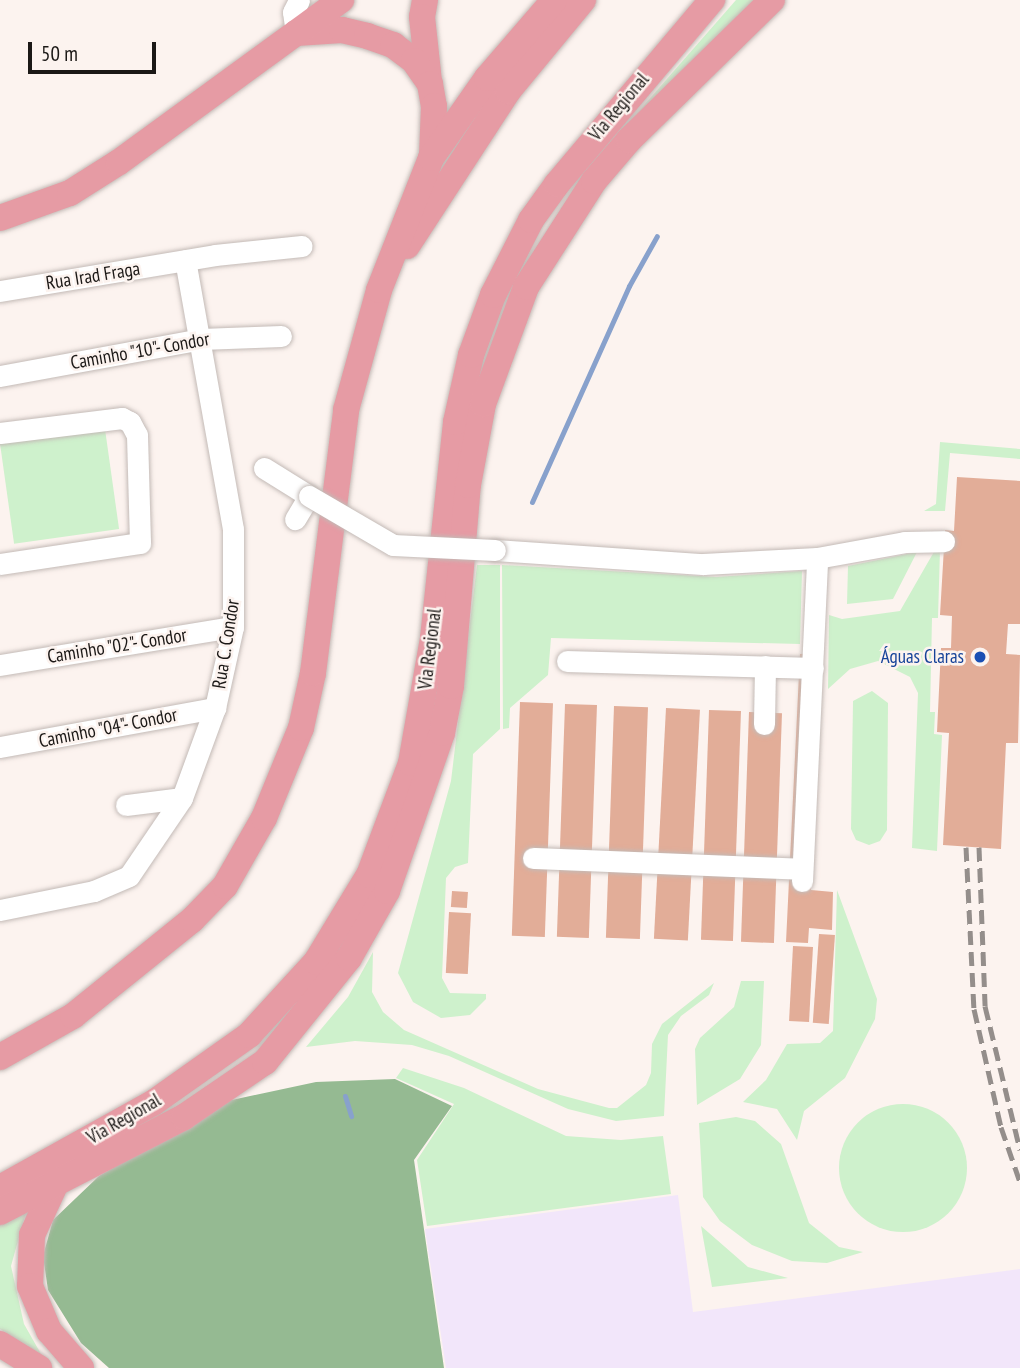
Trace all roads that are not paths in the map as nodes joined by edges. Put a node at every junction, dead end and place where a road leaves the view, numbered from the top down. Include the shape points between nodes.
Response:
1 (299, 0) edge
2 (341, 0) edge
3 (425, 0) edge
4 (554, 0) edge
5 (583, 0) edge
6 (712, 0) edge
7 (772, 0) edge
8 (296, 33) junction
9 (430, 84) junction
10 (581, 153) junction
11 (431, 158) junction
12 (0, 218) edge
13 (552, 242) junction
14 (302, 246) dead end
15 (186, 260) junction
16 (379, 290) junction
17 (0, 291) edge
18 (281, 336) dead end
19 (201, 339) junction
20 (0, 376) edge
21 (0, 433) edge
22 (264, 468) dead end
23 (309, 496) junction
24 (295, 519) dead end
25 (944, 541) dead end
26 (817, 558) junction
27 (0, 564) edge
28 (233, 627) junction
29 (567, 662) dead end
30 (0, 665) edge
31 (765, 666) junction
32 (813, 668) junction
33 (215, 708) junction
34 (764, 724) dead end
35 (0, 747) edge
36 (182, 798) junction
37 (126, 805) dead end
38 (533, 858) dead end
39 (0, 910) edge
40 (0, 1057) edge
41 (57, 1182) junction
42 (0, 1188) edge
43 (0, 1212) edge
44 (0, 1345) edge
45 (38, 1368) edge
46 (81, 1368) edge

1 - 8 street via 293,12
2 - 8 main road
3 - 9 main road via 422,17
4 - 11 main road via 487,78
5 - 16 main road via 508,91
6 - 10 main road, Via Regional
7 - 13 main road via 629,139
8 - 9 main road via 342,30 393,45 414,61
8 - 12 main road via 70,193
9 - 11 main road via 434,106
10 - 13 main road
10 - 42 main road, Via Regional via 531,220 493,295 471,355 456,422 423,702 408,773 369,874 316,962 249,1035 153,1103
11 - 16 main road
13 - 41 main road via 526,287 483,404 468,485 451,686 442,733 387,891 325,992 265,1062 184,1117
14 - 15 street, Rua Irad Fraga
15 - 17 street, Rua Irad Fraga
15 - 19 street, Rua C. Condor
16 - 40 main road via 346,410 313,673 301,728 264,818 225,886 192,920 73,1016
18 - 19 street, Caminho "10"- Condor
19 - 20 street, Caminho "10"- Condor
19 - 28 street, Rua C. Condor via 233,529
21 - 27 street via 122,418 130,422 137,435 140,543
22 - 23 street
23 - 24 street
23 - 26 street, bridge via 393,545 703,564
25 - 26 street via 905,542
26 - 32 street
28 - 30 street, Caminho "02"- Condor
28 - 33 street, Rua C. Condor
29 - 31 street
31 - 32 street
31 - 34 street
32 - 38 street via 802,875
33 - 35 street, Caminho "04"- Condor
33 - 36 street, Rua C. Condor
36 - 37 street
36 - 39 street, Rua C. Condor via 129,876 94,891
41 - 43 main road
41 - 46 main road via 32,1235 30,1286 48,1331
44 - 45 main road

